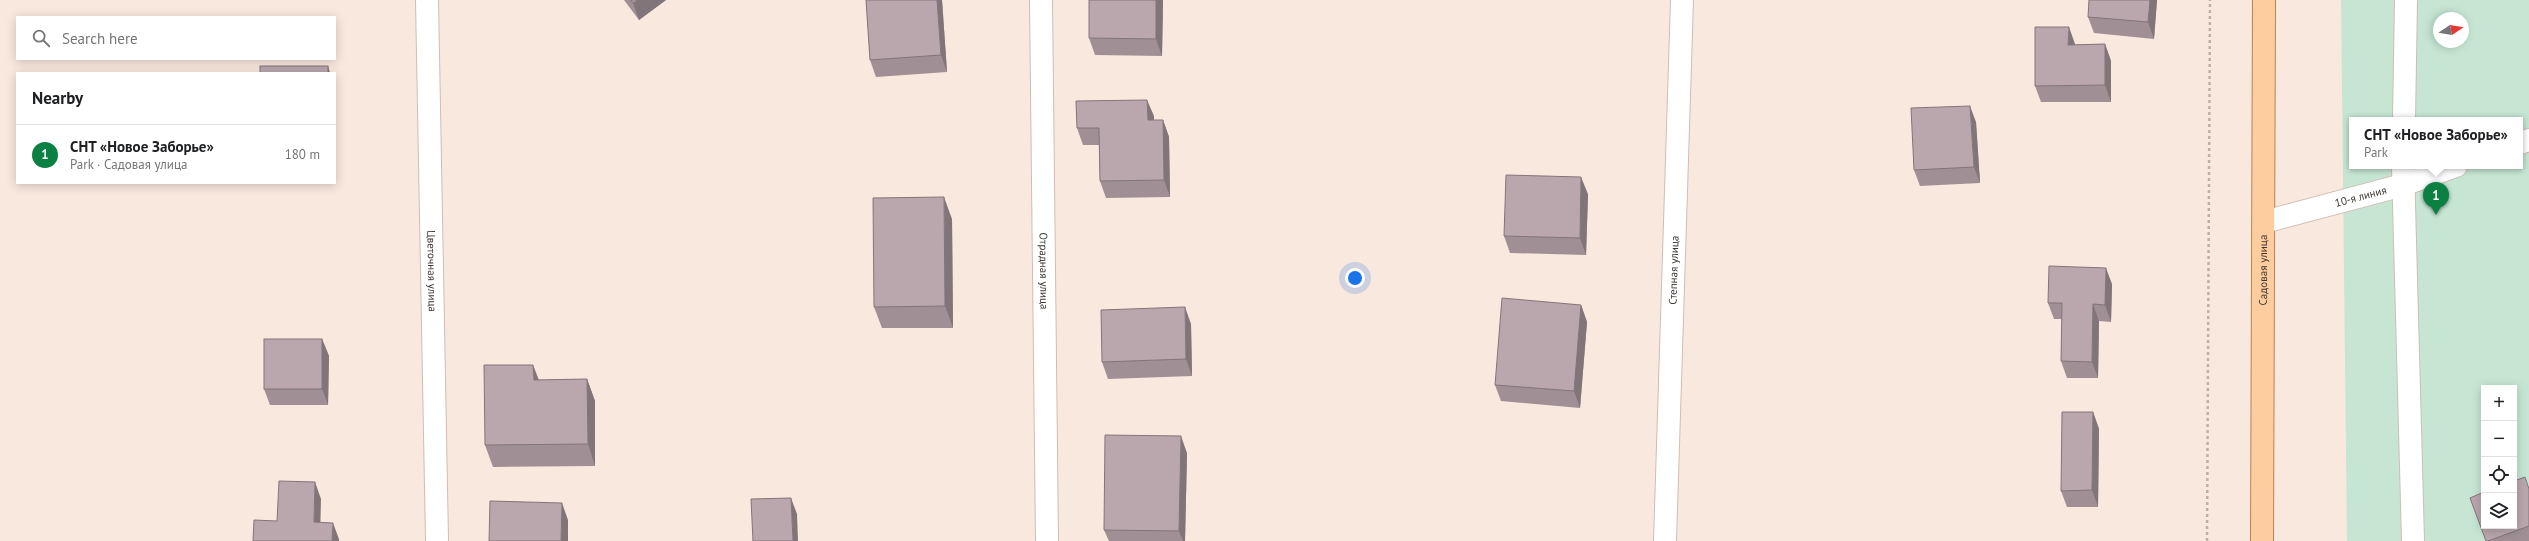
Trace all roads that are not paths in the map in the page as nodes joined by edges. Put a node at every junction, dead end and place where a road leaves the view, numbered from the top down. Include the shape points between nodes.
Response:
1 (427, 0) edge
2 (1042, 0) edge
3 (1682, 0) edge
4 (2264, 0) edge
5 (2406, 0) edge
6 (2404, 117) edge
7 (2440, 169) edge
8 (2403, 176) edge
9 (2264, 222) junction
10 (436, 541) edge
11 (1047, 541) edge
12 (1665, 541) edge
13 (2262, 541) edge
14 (2413, 541) edge

1 - 10 street, Цветочная улица
2 - 11 street, Отрадная улица
3 - 12 street, Степная улица
4 - 9 main road, Садовая улица
5 - 6 street
7 - 8 street, 10-я линия
8 - 9 street, 10-я линия
8 - 14 street
9 - 13 main road, Садовая улица

